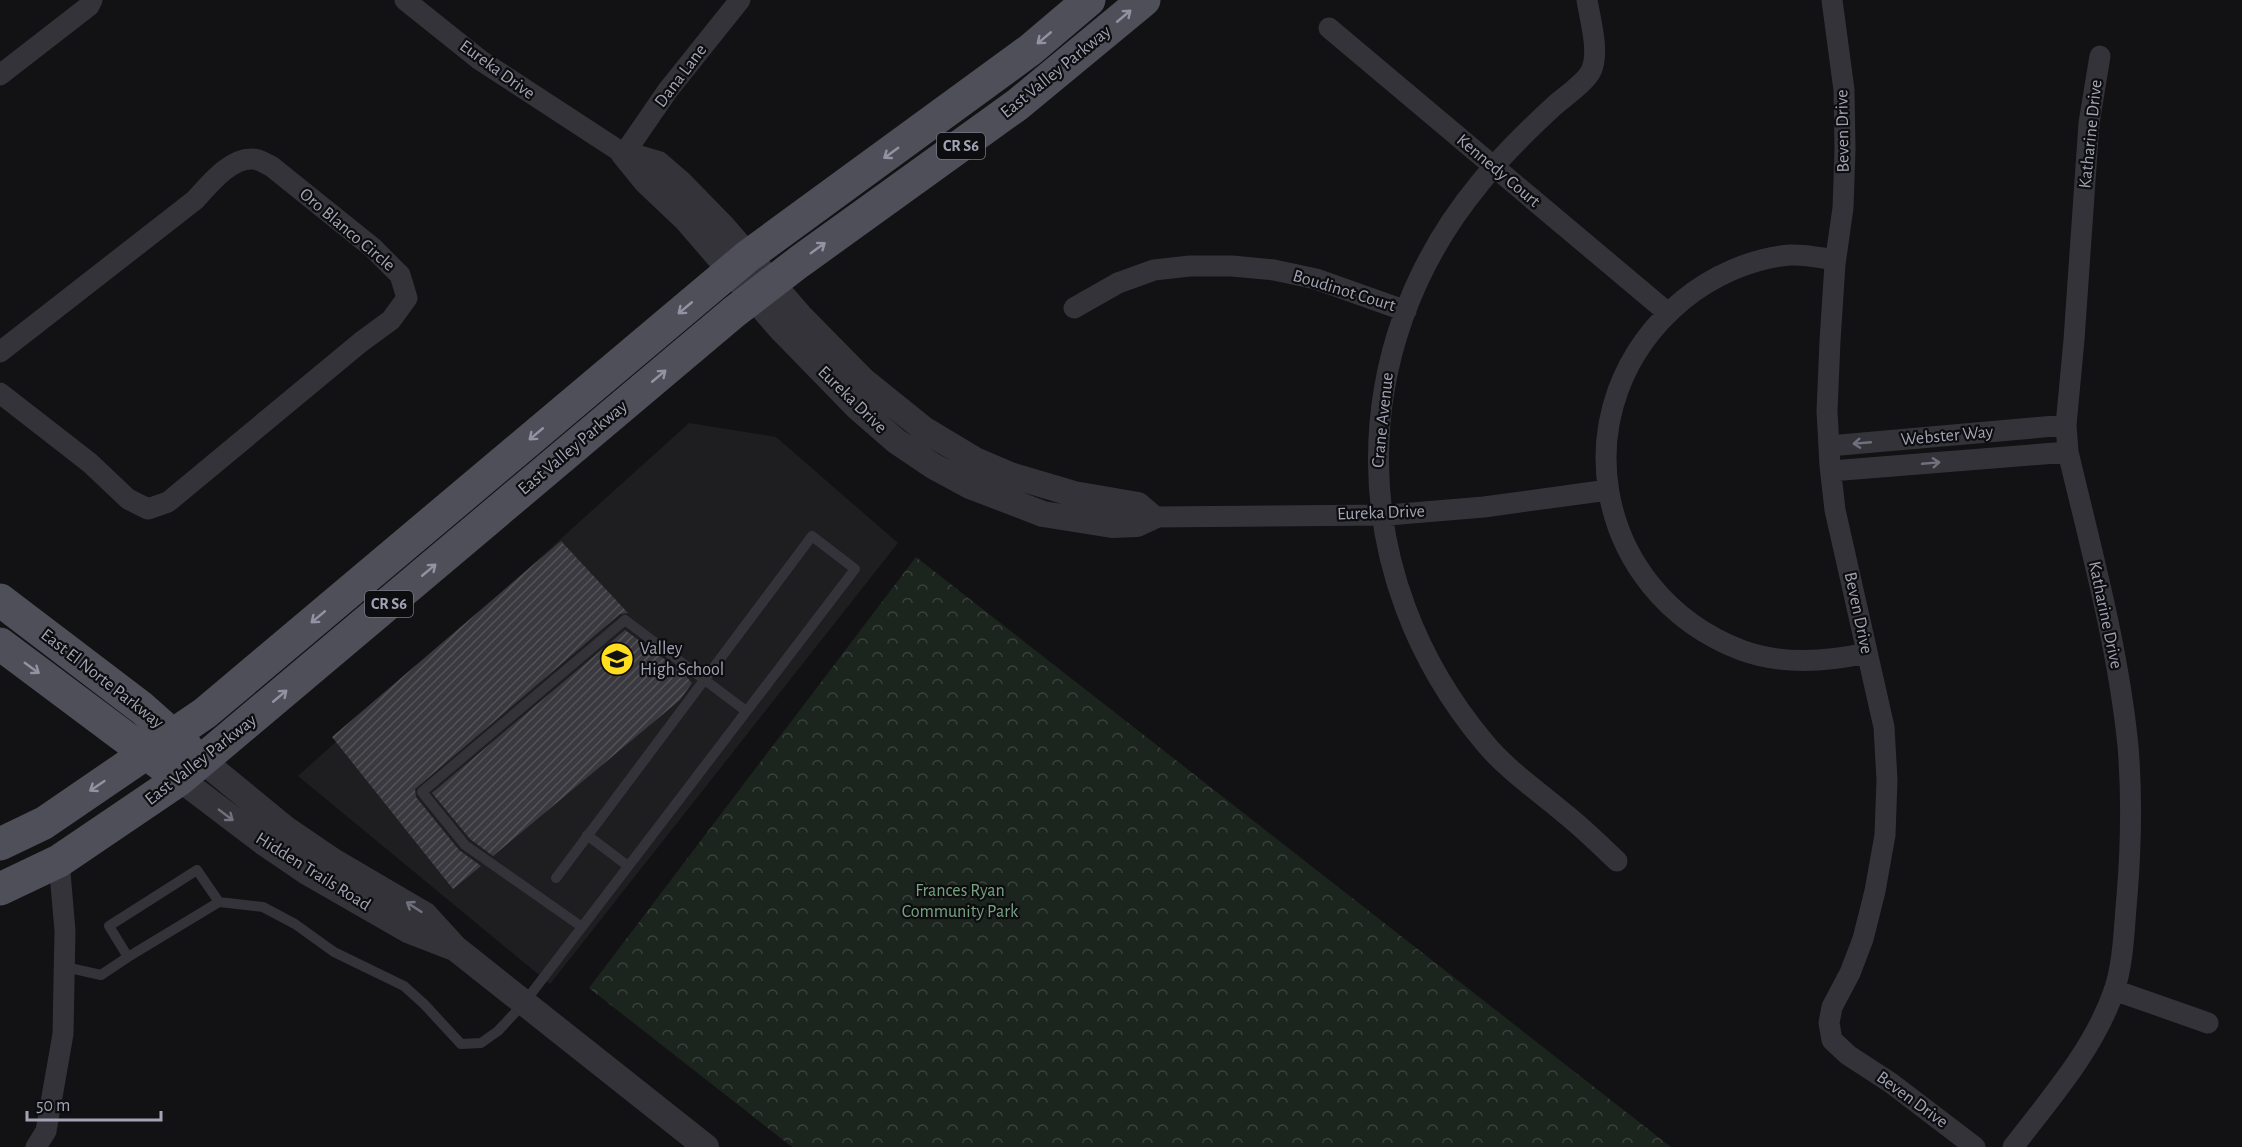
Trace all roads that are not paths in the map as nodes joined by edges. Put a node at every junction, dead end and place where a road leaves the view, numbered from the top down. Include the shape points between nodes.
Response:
1 (92, 0) edge
2 (405, 0) edge
3 (740, 0) edge
4 (1089, 0) edge
5 (1144, 0) edge
6 (1587, 0) edge
7 (1832, 0) edge
8 (1329, 28) dead end
9 (2100, 56) dead end
10 (0, 75) edge
11 (624, 154) junction
12 (1494, 167) junction
13 (1835, 260) junction
14 (739, 264) junction
15 (762, 290) junction
16 (1074, 308) dead end
17 (1406, 311) junction
18 (1668, 313) junction
19 (0, 352) edge
20 (0, 393) edge
21 (2066, 425) junction
22 (1829, 446) junction
23 (2068, 452) junction
24 (1831, 471) junction
25 (1608, 490) junction
26 (1381, 515) junction
27 (1152, 517) joint
28 (0, 600) edge
29 (0, 644) edge
30 (1866, 653) junction
31 (704, 681) junction
32 (746, 711) junction
33 (173, 735) junction
34 (145, 753) junction
35 (191, 770) junction
36 (588, 835) junction
37 (0, 844) edge
38 (59, 861) junction
39 (1617, 861) dead end
40 (628, 866) junction
41 (556, 878) dead end
42 (0, 889) edge
43 (219, 902) junction
44 (582, 927) junction
45 (128, 957) junction
46 (65, 967) junction
47 (2114, 990) junction
48 (524, 1003) junction
49 (2208, 1023) dead end
50 (36, 1147) edge
51 (706, 1147) edge
52 (1975, 1147) edge
53 (2013, 1147) edge

1 - 10 street
2 - 11 street, Eureka Drive via 480,60
3 - 11 street, Dana Lane via 668,90
4 -> 14 main road, East Valley Parkway / CR S6 via 1021,57
15 -> 5 main road, East Valley Parkway / CR S6 via 990,126
6 - 12 street, Crane Avenue via 1595,53 1591,71
7 - 13 street, Beven Drive via 1844,90 1845,137 1844,208
8 - 12 street, Kennedy Court
9 - 21 street, Katharine Drive via 2089,123
11 - 14 street, Eureka Drive via 658,164 698,202
12 - 17 street, Crane Avenue via 1452,219
12 - 18 street, Kennedy Court
13 - 18 street via 1791,255 1740,267 1694,291
13 - 22 street, Beven Drive via 1827,411
14 - 15 street, Eureka Drive
14 -> 33 main road, East Valley Parkway / CR S6
15 - 27 street, Eureka Drive via 800,316 893,405 948,445 1010,475 1074,494 1138,505
35 -> 15 main road, East Valley Parkway / CR S6
16 - 17 street, Boudinot Court via 1118,283 1154,270 1221,266 1274,270 1316,279
17 - 26 street, Crane Avenue via 1392,351 1382,409 1377,484
18 - 25 street via 1635,352 1620,383 1607,439
19 - 20 street, Oro Blanco Circle via 195,200 222,172 253,159 271,166 373,248 400,275 407,298 391,321 168,502 148,509 128,499 90,463
21 -> 22 street, Webster Way
21 - 23 street, Katharine Drive
22 - 24 street, Beven Drive
24 -> 23 street, Webster Way
23 - 47 street, Katharine Drive via 2115,658 2128,747 2128,873 2123,945
24 - 30 street, Beven Drive via 1835,510
25 - 26 street, Eureka Drive via 1484,507
25 - 30 street via 1635,564 1683,618 1710,636 1743,651 1785,660 1832,660
26 - 27 street, Eureka Drive
26 - 39 street, Crane Avenue via 1394,575 1420,644 1462,714 1485,744 1522,780
28 - 33 main road, East El Norte Parkway
29 -> 34 main road, East El Norte Parkway
30 - 52 street, Beven Drive via 1884,727 1885,835 1863,939 1832,1006 1832,1040
31 - 32 lane
31 - 32 lane via 812,536 855,569
31 - 36 lane
31 - 44 lane via 625,620 422,792 465,845
32 - 40 lane
33 - 34 main road, East Valley Parkway / CR S6
33 - 35 main road, East El Norte Parkway
34 - 35 main road, East El Norte Parkway
34 -> 37 main road, East Valley Parkway / CR S6 via 44,822
35 - 38 main road, East Valley Parkway / CR S6
35 - 48 street, Hidden Trails Road via 243,796 333,861 425,915 455,948
36 - 40 lane
36 - 41 lane
38 - 42 main road, East Valley Parkway / CR S6
38 - 46 street
40 - 44 lane
43 - 45 lane
43 - 45 lane via 196,870 109,926
43 - 48 lane via 263,907 334,952 404,986 461,1044 481,1043
44 - 48 lane
45 - 46 lane via 101,975
46 - 50 street via 63,1034 46,1131
47 - 49 street
47 - 53 street, Katharine Drive via 2090,1042
48 - 51 street, Hidden Trails Road

